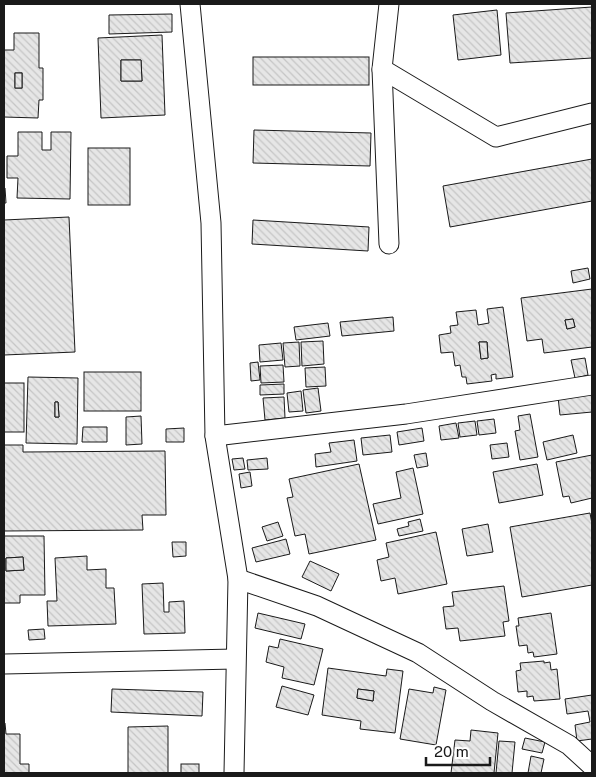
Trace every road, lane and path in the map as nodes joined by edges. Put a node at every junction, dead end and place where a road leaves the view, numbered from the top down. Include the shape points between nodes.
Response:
1 (190, 4) edge
2 (389, 4) edge
3 (382, 69) junction
4 (592, 114) edge
5 (389, 244) dead end
6 (592, 386) edge
7 (215, 436) junction
8 (238, 579) junction
9 (235, 660) junction
10 (4, 664) edge
11 (592, 766) edge
12 (234, 773) edge

1 - 7 street via 211,223
2 - 3 street
3 - 4 street via 496,137
3 - 5 street
6 - 7 street via 406,414
7 - 8 street
8 - 9 street
8 - 11 street via 317,606 418,653 569,745
9 - 10 street
9 - 12 street

